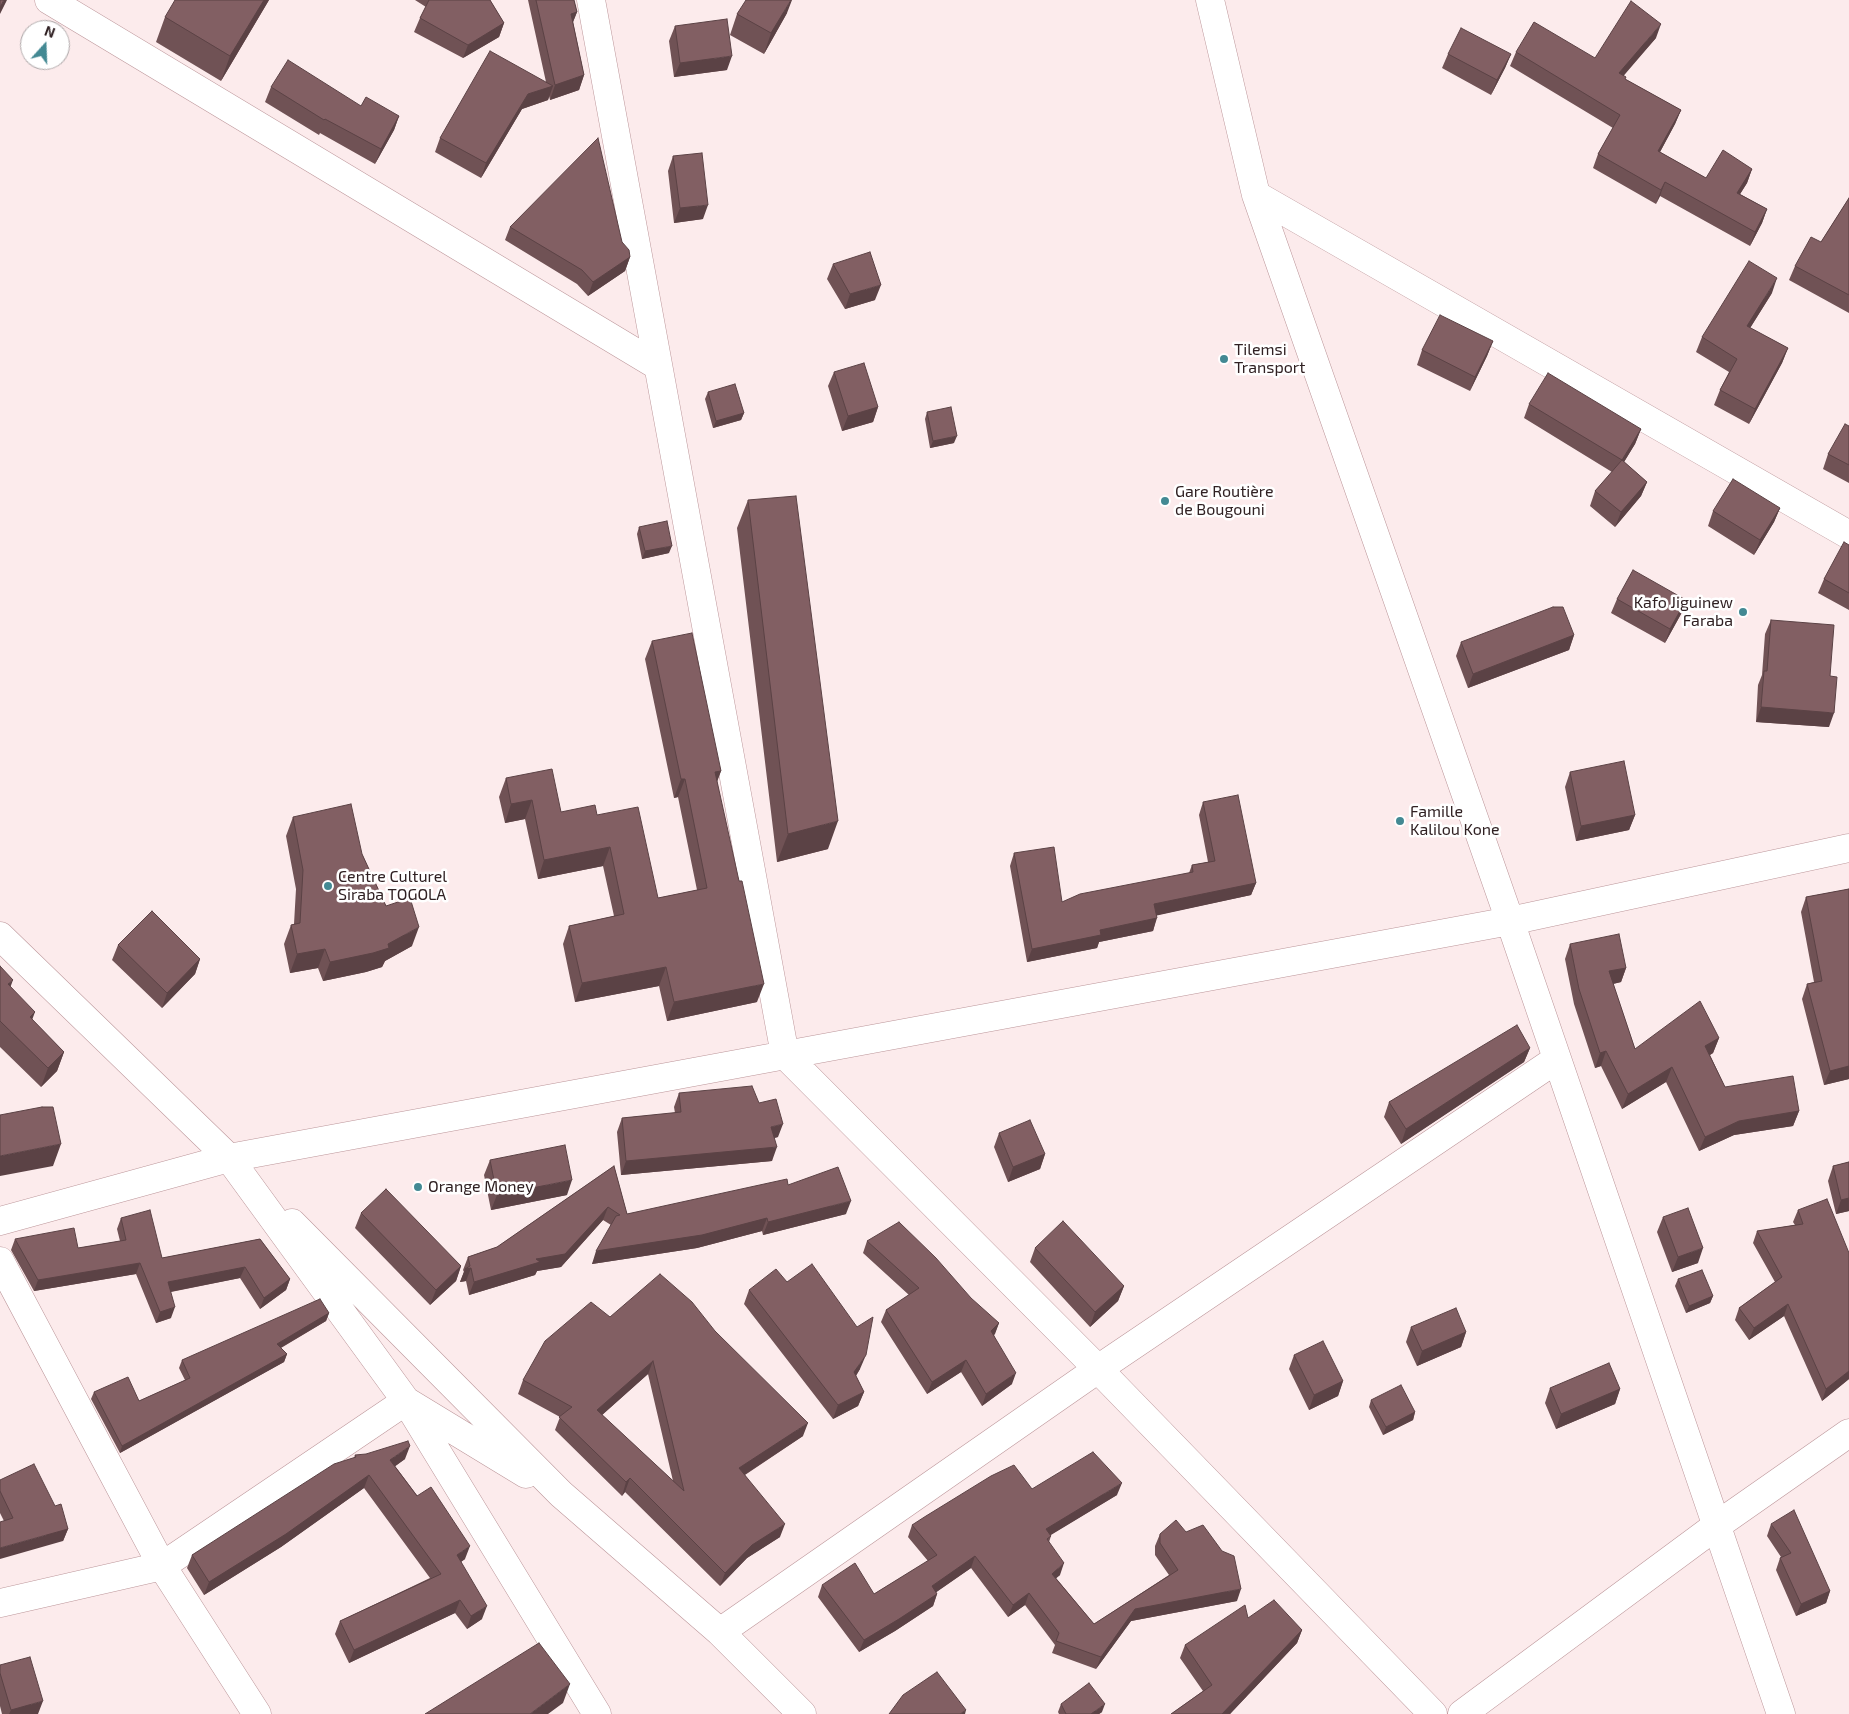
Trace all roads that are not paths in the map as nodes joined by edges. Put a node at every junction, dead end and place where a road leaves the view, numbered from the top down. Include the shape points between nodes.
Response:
1 (49, 0) edge
2 (591, 0) edge
3 (1210, 0) edge
4 (1256, 195) junction
5 (658, 366) junction
6 (1849, 535) edge
7 (1849, 848) edge
8 (1510, 921) junction
9 (0, 936) edge
10 (785, 1055) junction
11 (1557, 1059) junction
12 (229, 1158) junction
13 (0, 1221) edge
14 (0, 1261) edge
15 (1098, 1369) junction
16 (406, 1401) junction
17 (1849, 1433) edge
18 (560, 1494) junction
19 (1716, 1526) junction
20 (162, 1566) junction
21 (0, 1603) edge
22 (720, 1632) junction
23 (257, 1714) edge
24 (597, 1714) edge
25 (802, 1714) edge
26 (1432, 1714) edge
27 (1462, 1714) edge
28 (1781, 1714) edge

1 - 5 street
2 - 5 street
3 - 4 street
4 - 6 street
4 - 8 street
5 - 10 street
7 - 8 street
8 - 10 street
8 - 11 street
9 - 12 street
10 - 12 street
10 - 15 street
11 - 15 street
11 - 19 street
12 - 13 street
12 - 16 street
12 - 18 street
14 - 20 street
15 - 22 street
15 - 26 street
16 - 18 street
16 - 20 street
16 - 24 street
17 - 19 street
18 - 22 street
19 - 27 street
19 - 28 street
20 - 21 street
20 - 23 street
22 - 25 street

